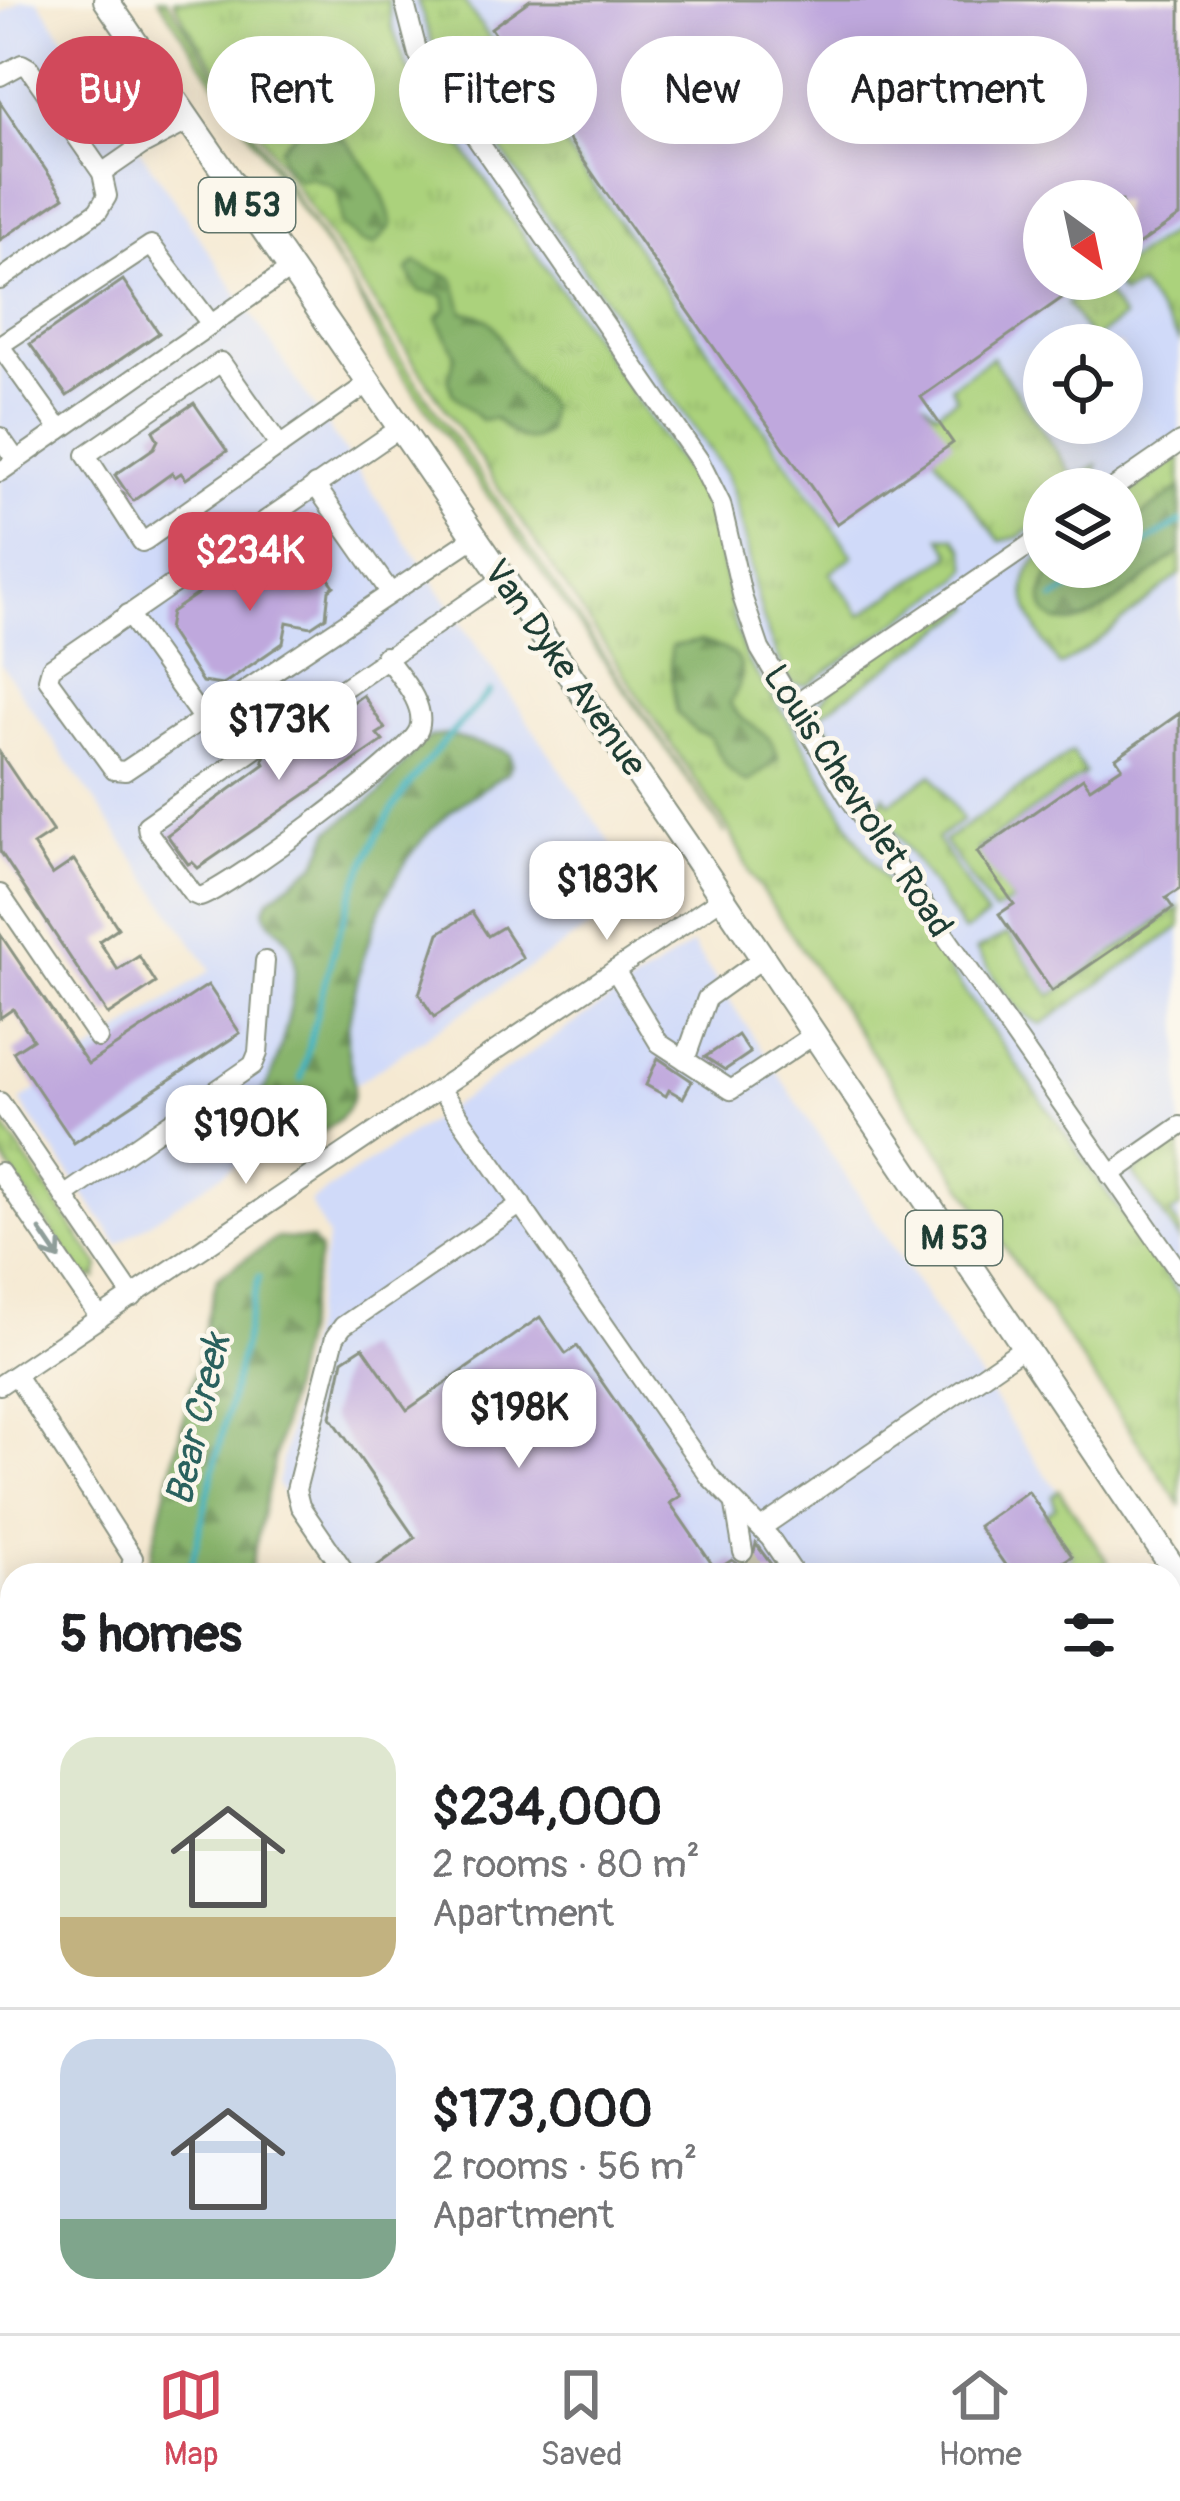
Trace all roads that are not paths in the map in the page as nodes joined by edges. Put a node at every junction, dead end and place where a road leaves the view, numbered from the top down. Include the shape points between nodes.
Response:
1 (106, 0) edge
2 (404, 0) edge
3 (0, 76) edge
4 (189, 121) junction
5 (102, 172) junction
6 (290, 268) junction
7 (0, 280) edge
8 (211, 324) junction
9 (0, 345) edge
10 (369, 383) junction
11 (400, 428) junction
12 (60, 430) junction
13 (0, 437) edge
14 (1180, 442) edge
15 (280, 446) junction
16 (8, 466) edge
17 (1142, 468) edge
18 (315, 485) junction
19 (475, 538) junction
20 (1023, 549) edge
21 (504, 578) junction
22 (390, 592) junction
23 (128, 614) junction
24 (385, 656) junction
25 (796, 704) junction
26 (202, 718) junction
27 (274, 736) dead end
28 (255, 748) dead end
29 (0, 895) edge
30 (722, 898) junction
31 (764, 958) junction
32 (266, 961) dead end
33 (615, 970) junction
34 (815, 1034) junction
35 (98, 1038) dead end
36 (685, 1060) junction
37 (440, 1089) junction
38 (0, 1102) edge
39 (1180, 1126) edge
40 (0, 1172) edge
41 (1110, 1174) junction
42 (64, 1196) junction
43 (520, 1204) junction
44 (1180, 1273) edge
45 (133, 1297) junction
46 (100, 1318) junction
47 (1023, 1348) junction
48 (8, 1380) edge
49 (735, 1505) junction
50 (761, 1528) junction
51 (743, 1552) tunnel mouth
52 (132, 1563) edge
53 (339, 1563) edge
54 (786, 1563) edge
55 (1170, 1563) edge

1 - 4 main road, Van Dyke Avenue / M 53
2 - 25 street, Louis Chevrolet Road via 418,54 699,460 725,516 750,625
3 - 5 street via 29,68
4 - 5 street
4 - 6 main road, Van Dyke Avenue / M 53
5 - 7 street via 104,205
6 - 8 street
6 - 10 main road, Van Dyke Avenue / M 53
8 - 9 street via 151,245
8 - 12 street
9 - 12 street
10 - 11 main road, Van Dyke Avenue / M 53
10 - 15 street
11 - 18 street
11 - 19 main road, Van Dyke Avenue / M 53
12 - 16 street
13 - 16 street
14 - 17 street
15 - 15 street via 221,362 86,455 142,542
18 - 22 street
18 - 23 street
19 - 21 main road, Van Dyke Avenue / M 53
19 - 22 street
20 - 25 street
21 - 24 street
21 - 30 main road, Van Dyke Avenue / M 53
22 - 26 street
23 - 26 street
23 - 26 street via 51,668 48,679 120,772
24 - 27 street
24 - 28 street via 416,701 418,732 365,785 200,897 147,826
25 - 41 street, Louis Chevrolet Road via 848,796
29 - 35 street
30 - 31 main road, Van Dyke Avenue / M 53
30 - 33 street
31 - 34 main road, Van Dyke Avenue / M 53
31 - 36 street via 707,998
32 - 42 street via 253,1065
33 - 36 street via 658,1043
33 - 37 street
34 - 36 street via 731,1090
34 - 47 main road, Van Dyke Avenue / M 53
37 - 43 street
37 - 45 street
38 - 42 street
39 - 41 street
40 -> 46 street
41 - 44 street, Louis Chevrolet Road
42 - 45 street
43 - 49 street
43 - 53 street via 335,1337 296,1490
45 - 46 street
46 - 48 street
47 - 50 street
47 - 55 main road, Van Dyke Avenue / M 53
48 - 52 street
49 - 50 street
49 - 51 street
50 - 54 street

